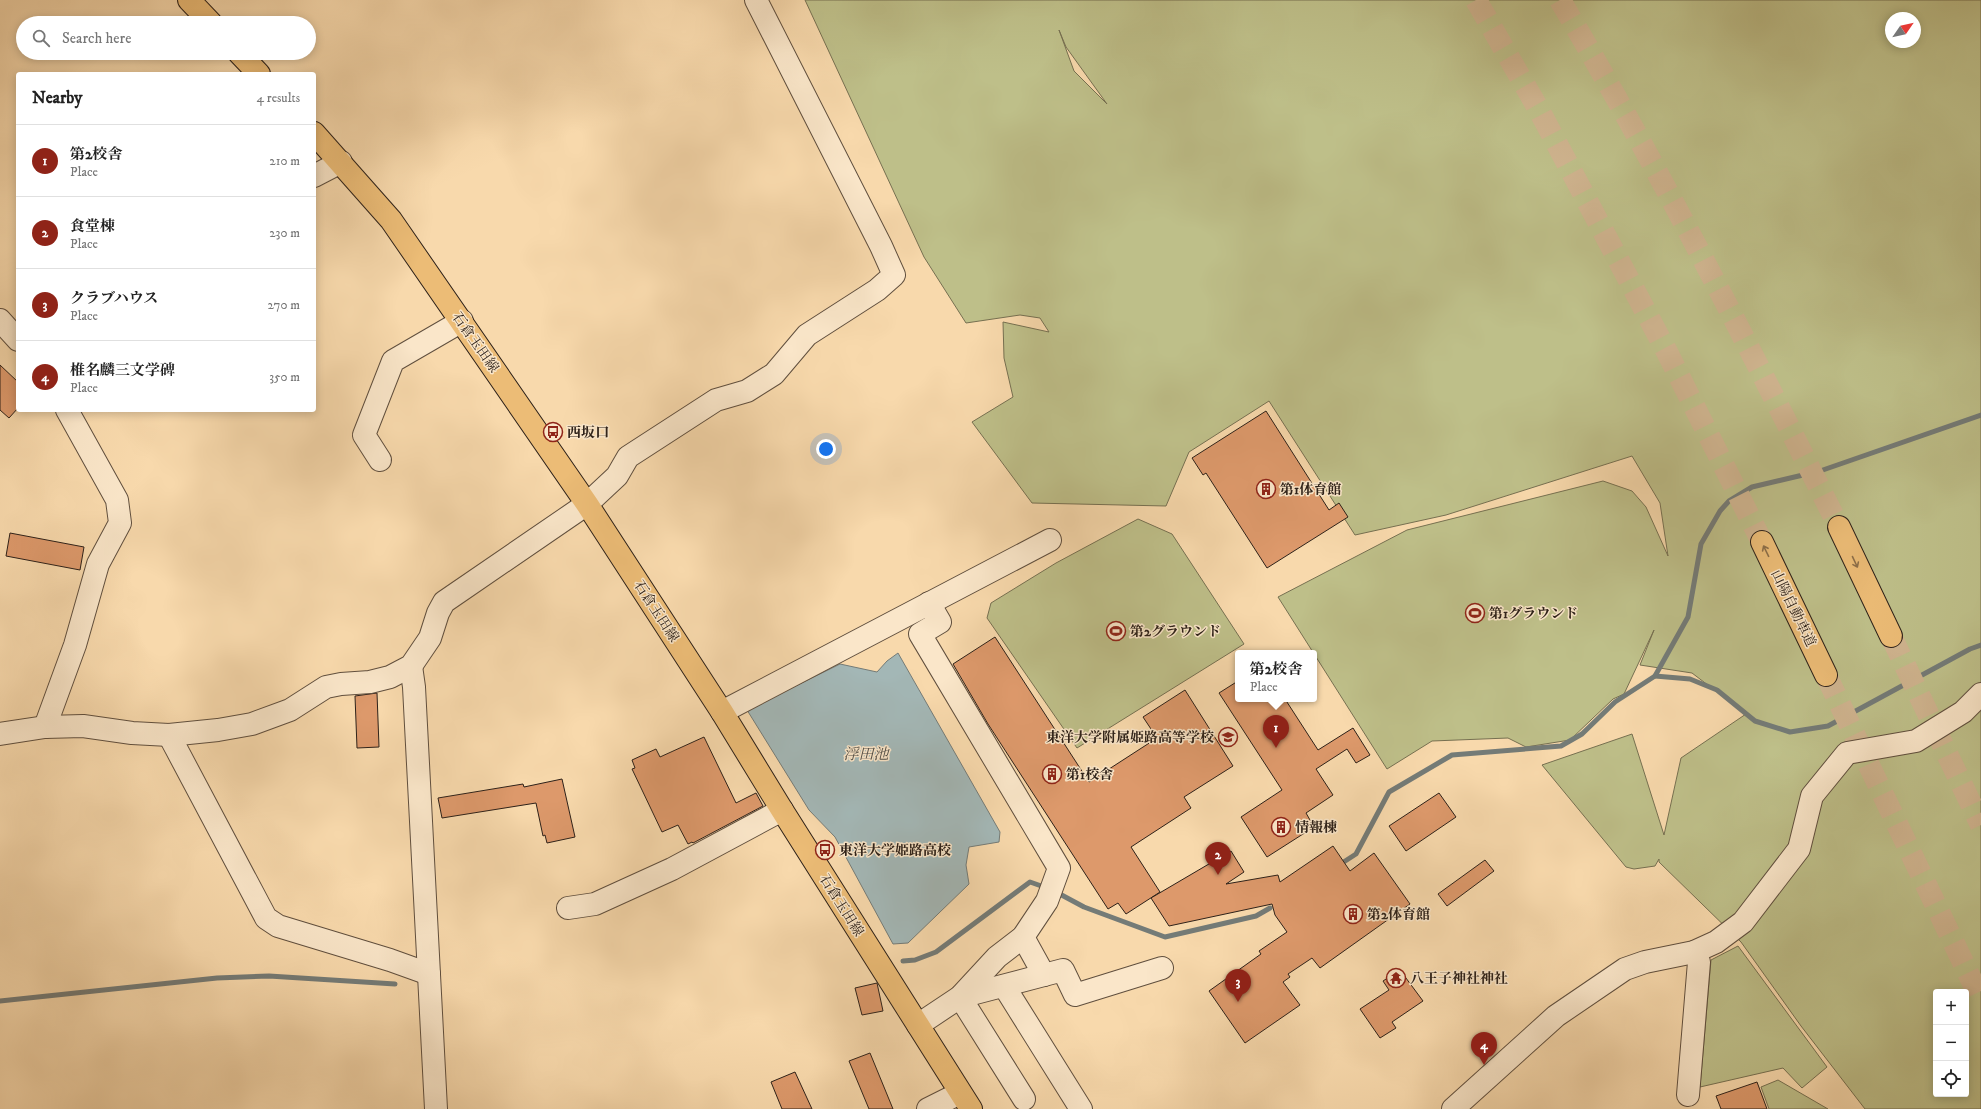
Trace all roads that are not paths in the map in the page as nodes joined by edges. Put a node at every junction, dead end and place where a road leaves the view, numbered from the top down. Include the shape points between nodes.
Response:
1 (189, 0) edge
2 (756, 0) edge
3 (204, 16) edge
4 (246, 60) edge
5 (257, 72) edge
6 (316, 135) edge
7 (341, 162) junction
8 (316, 175) edge
9 (0, 320) edge
10 (462, 321) junction
11 (16, 338) edge
12 (68, 412) edge
13 (380, 460) dead end
14 (587, 504) junction
15 (1839, 526) tunnel mouth
16 (1050, 540) dead end
17 (1762, 542) tunnel mouth
18 (929, 603) junction
19 (1891, 636) tunnel mouth
20 (411, 666) junction
21 (1826, 675) tunnel mouth
22 (1981, 694) edge
23 (722, 712) junction
24 (45, 727) junction
25 (0, 734) edge
26 (169, 735) junction
27 (782, 810) junction
28 (568, 908) dead end
29 (1024, 937) junction
30 (1694, 952) junction
31 (1162, 968) dead end
32 (429, 974) junction
33 (1044, 975) junction
34 (1004, 986) junction
35 (960, 997) junction
36 (918, 1025) junction
37 (1688, 1096) dead end
38 (1024, 1099) dead end
39 (965, 1101) edge
40 (436, 1109) edge
41 (928, 1109) edge
42 (1081, 1109) edge
43 (1453, 1109) edge

1 - 3 main road
2 - 14 street via 894,275 877,290 807,335 774,374 747,391 716,400 628,457 617,476
4 - 5 main road
6 - 7 main road, 石倉玉田線
7 - 8 street
7 - 10 main road, 石倉玉田線 via 392,220
9 - 11 street
10 - 13 street via 393,361 364,435
10 - 14 main road, 石倉玉田線
12 - 24 street via 117,500 120,523 98,564 75,645
14 - 20 street via 444,602 430,638
14 - 23 main road, 石倉玉田線
15 -> 19 main road
16 - 18 street
21 -> 17 main road, 山陽自動車道
18 - 23 street
18 - 29 street via 940,622 920,634 1059,868 1047,901
20 - 26 street via 390,677 370,682 326,687 290,710 252,724
20 - 32 street via 415,695
22 - 30 street via 1963,712 1916,741 1847,753 1812,796 1799,849 1743,922 1716,942
23 - 27 main road, 石倉玉田線
24 - 25 street
24 - 26 street via 83,726
26 - 32 street via 266,918 278,926 383,957
27 - 28 street via 672,869 595,904
27 - 36 main road, 石倉玉田線
29 - 33 street
29 - 35 street via 997,957
30 - 37 street via 1698,962
30 - 43 street via 1645,962 1625,970 1556,1016
31 - 33 street via 1075,995 1063,970
32 - 40 street
33 - 34 street
34 - 35 street
34 - 42 street
35 - 36 street
35 - 38 street
36 - 39 main road, 石倉玉田線
39 - 41 street

